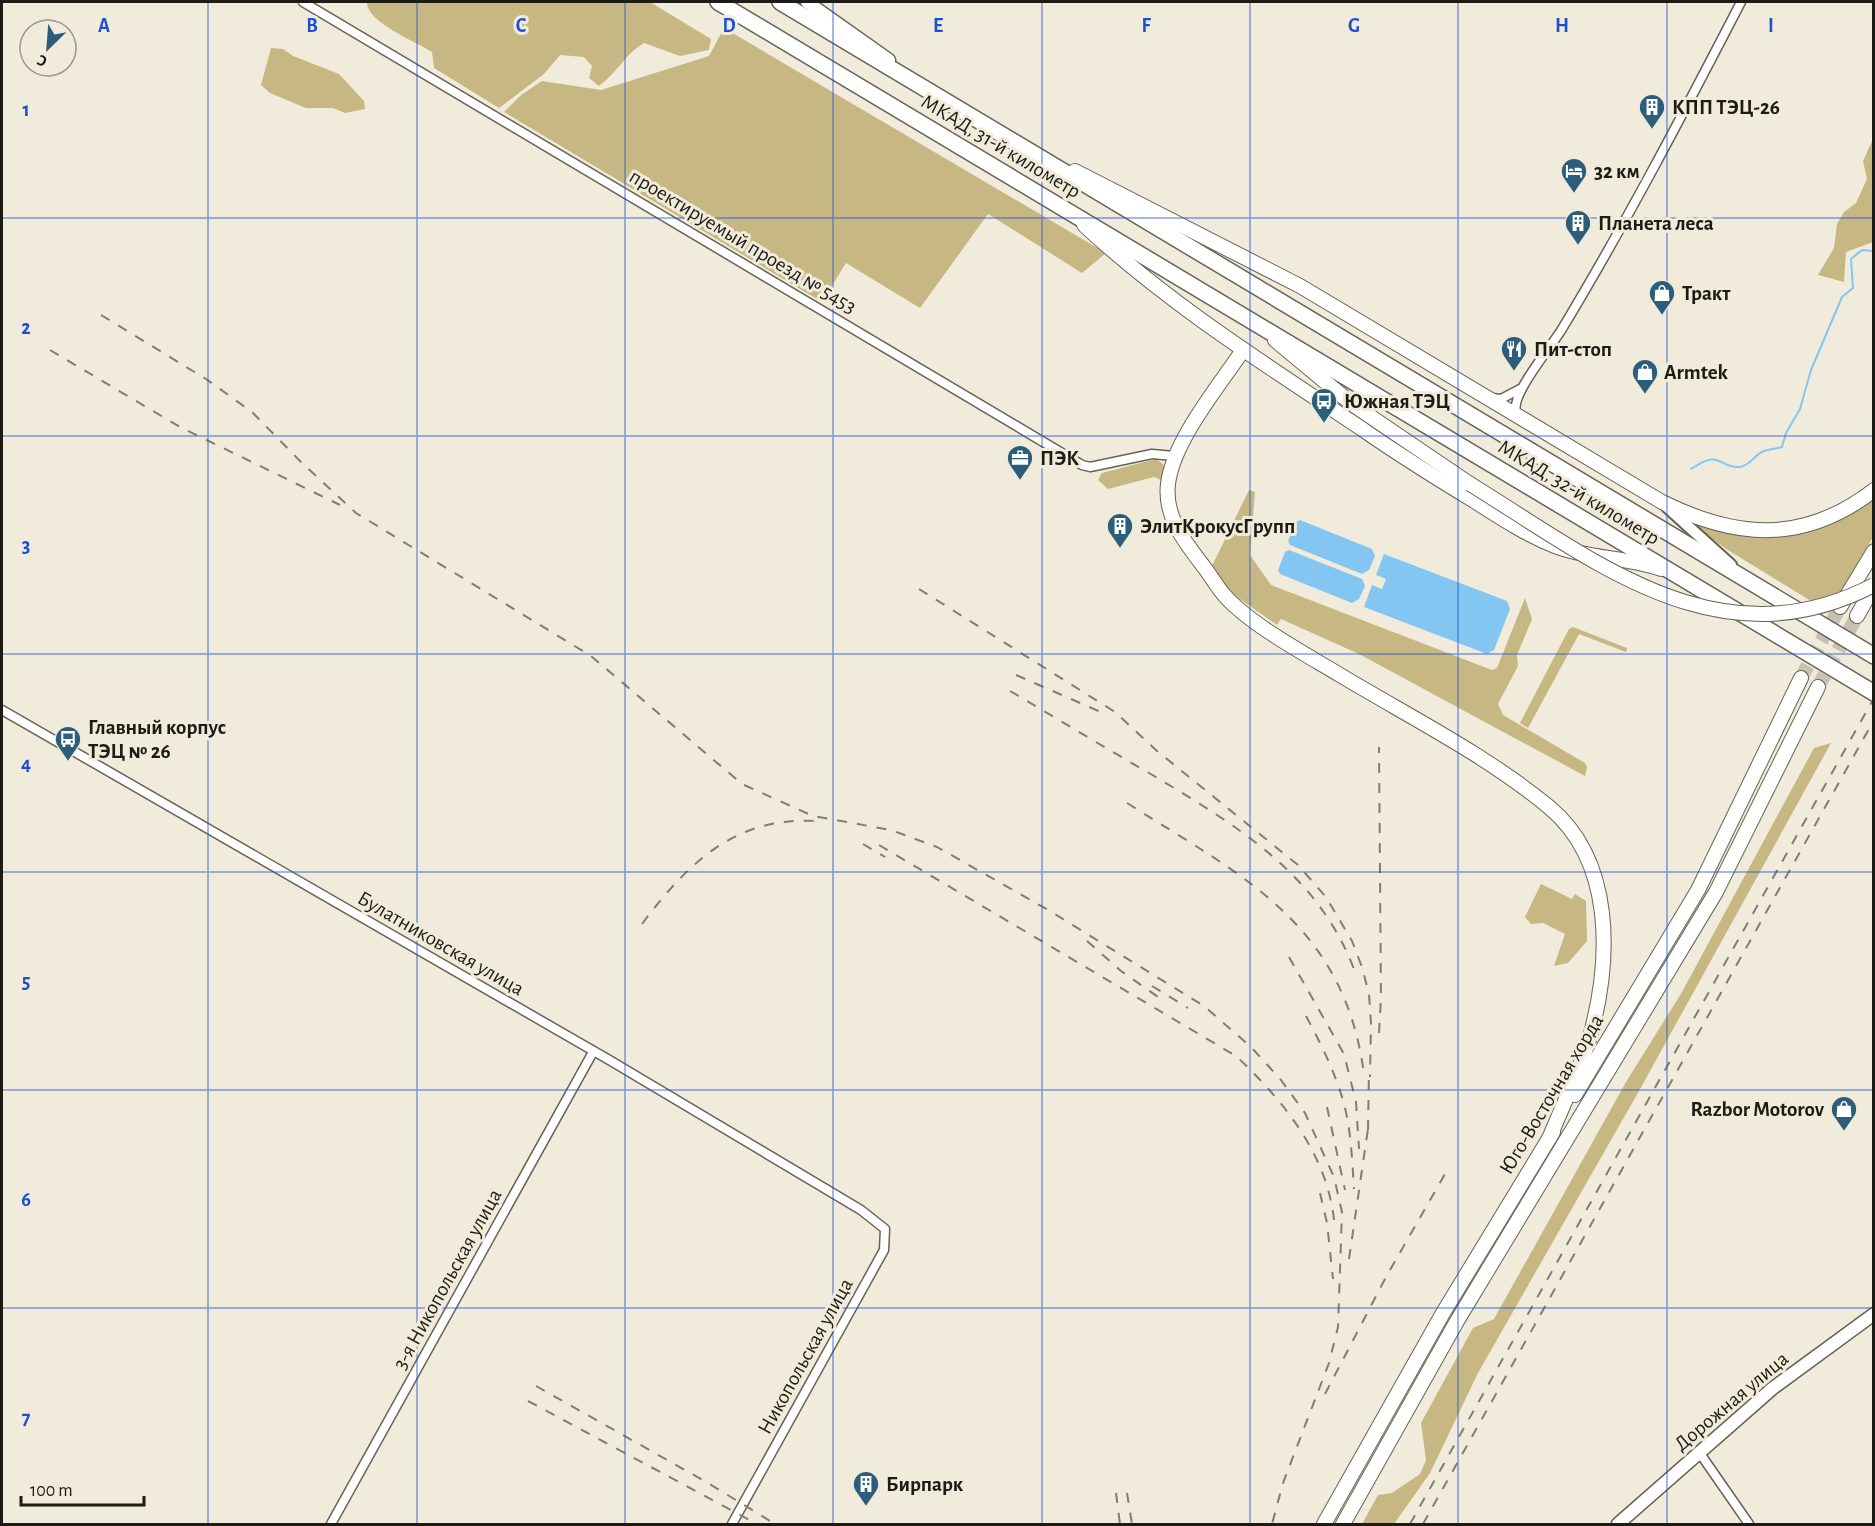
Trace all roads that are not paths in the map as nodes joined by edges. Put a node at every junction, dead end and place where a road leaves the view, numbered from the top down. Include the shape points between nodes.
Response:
1 (303, 2) edge
2 (718, 2) edge
3 (780, 2) edge
4 (807, 2) edge
5 (1741, 2) edge
6 (925, 88) junction
7 (973, 117) junction
8 (1067, 210) junction
9 (1288, 305) joint
10 (1262, 328) junction
11 (1243, 350) junction
12 (1523, 387) junction
13 (1487, 398) junction
14 (1519, 416) junction
15 (1174, 456) junction
16 (1874, 490) edge
17 (1662, 502) junction
18 (1874, 550) edge
19 (1679, 576) junction
20 (1751, 584) junction
21 (1874, 586) edge
22 (1840, 607) tunnel mouth
23 (1857, 616) tunnel mouth
24 (1870, 654) edge
25 (1801, 678) tunnel mouth
26 (1818, 687) tunnel mouth
27 (1874, 693) edge
28 (2, 710) edge
29 (594, 1052) junction
30 (1549, 1139) junction
31 (861, 1210) joint
32 (1874, 1314) edge
33 (1699, 1452) junction
34 (331, 1524) edge
35 (732, 1524) edge
36 (1324, 1524) edge
37 (1343, 1524) edge
38 (1618, 1524) edge
39 (1749, 1524) edge

1 - 15 street, проектируемый проезд № 5453 via 1082,465 1152,453
2 - 8 highway, МКАД, 31-й километр
3 - 6 highway, МКАД, 31-й километр
4 - 6 main road
5 - 12 street via 1619,230
6 - 7 highway, МКАД, 31-й километр
7 - 9 highway, МКАД, 31-й километр
7 - 13 main road via 1300,286
8 - 10 highway, МКАД, 31-й километр
8 - 11 main road via 1146,281
9 - 20 highway, МКАД, 32-й километр
10 - 19 highway, МКАД, 32-й километр
10 - 21 main road, bridge via 1338,393 1470,484 1632,581 1673,599 1702,608 1748,614 1827,603
11 - 15 main road
11 - 19 main road via 1523,531 1569,550 1635,562
12 - 13 street via 1506,397
12 - 14 street via 1514,406
13 - 14 main road
14 - 17 main road
15 - 30 main road via 1168,486 1172,517 1179,533 1225,596 1314,659 1492,766 1550,808 1589,860 1604,920 1598,995 1591,1033
16 - 17 main road via 1828,518 1771,530 1716,525
17 - 20 street
18 - 22 main road
19 - 27 highway, МКАД, 32-й километр
20 - 24 highway, МКАД, 32-й километр
21 - 23 main road
25 - 30 main road, Юго-Восточная хорда via 1702,883
26 - 37 main road, Юго-Восточная хорда via 1716,892 1457,1321
28 - 29 street, Булатниковская улица
29 - 31 street, Булатниковская улица
29 - 34 street, 3-я Никопольская улица
30 - 36 main road, Юго-Восточная хорда via 1443,1313
31 - 35 street, Никопольская улица via 885,1229 884,1250
32 - 33 main road, Дорожная улица via 1773,1388
33 - 38 main road, Дорожная улица
33 - 39 street

